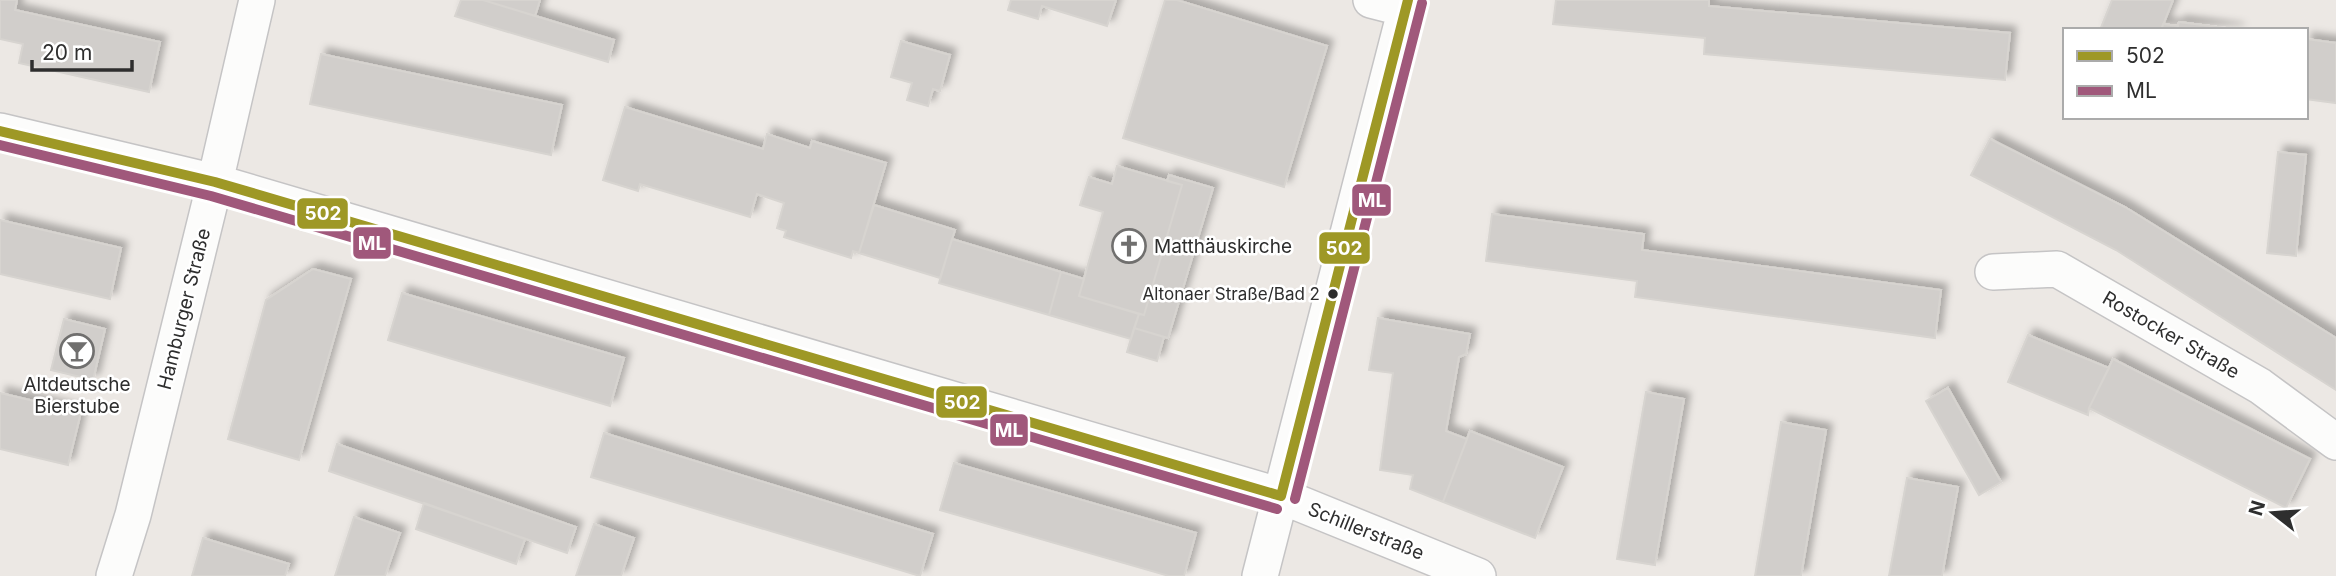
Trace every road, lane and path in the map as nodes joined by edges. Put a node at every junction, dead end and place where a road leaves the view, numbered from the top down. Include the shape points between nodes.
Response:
1 (257, 0) edge
2 (1371, 0) edge
3 (1407, 4) edge
4 (0, 131) edge
5 (215, 182) junction
6 (1993, 272) dead end
7 (2336, 442) edge
8 (1281, 496) junction
9 (114, 576) edge
10 (1260, 576) edge
11 (1478, 576) edge

1 - 5 street, Hamburger Straße
2 - 3 street
3 - 8 street
4 - 5 street, Schillerstraße
5 - 8 street, Schillerstraße
5 - 9 street, Hamburger Straße
6 - 7 street, Rostocker Straße via 2057,269 2259,386
8 - 10 street
8 - 11 street, Schillerstraße

